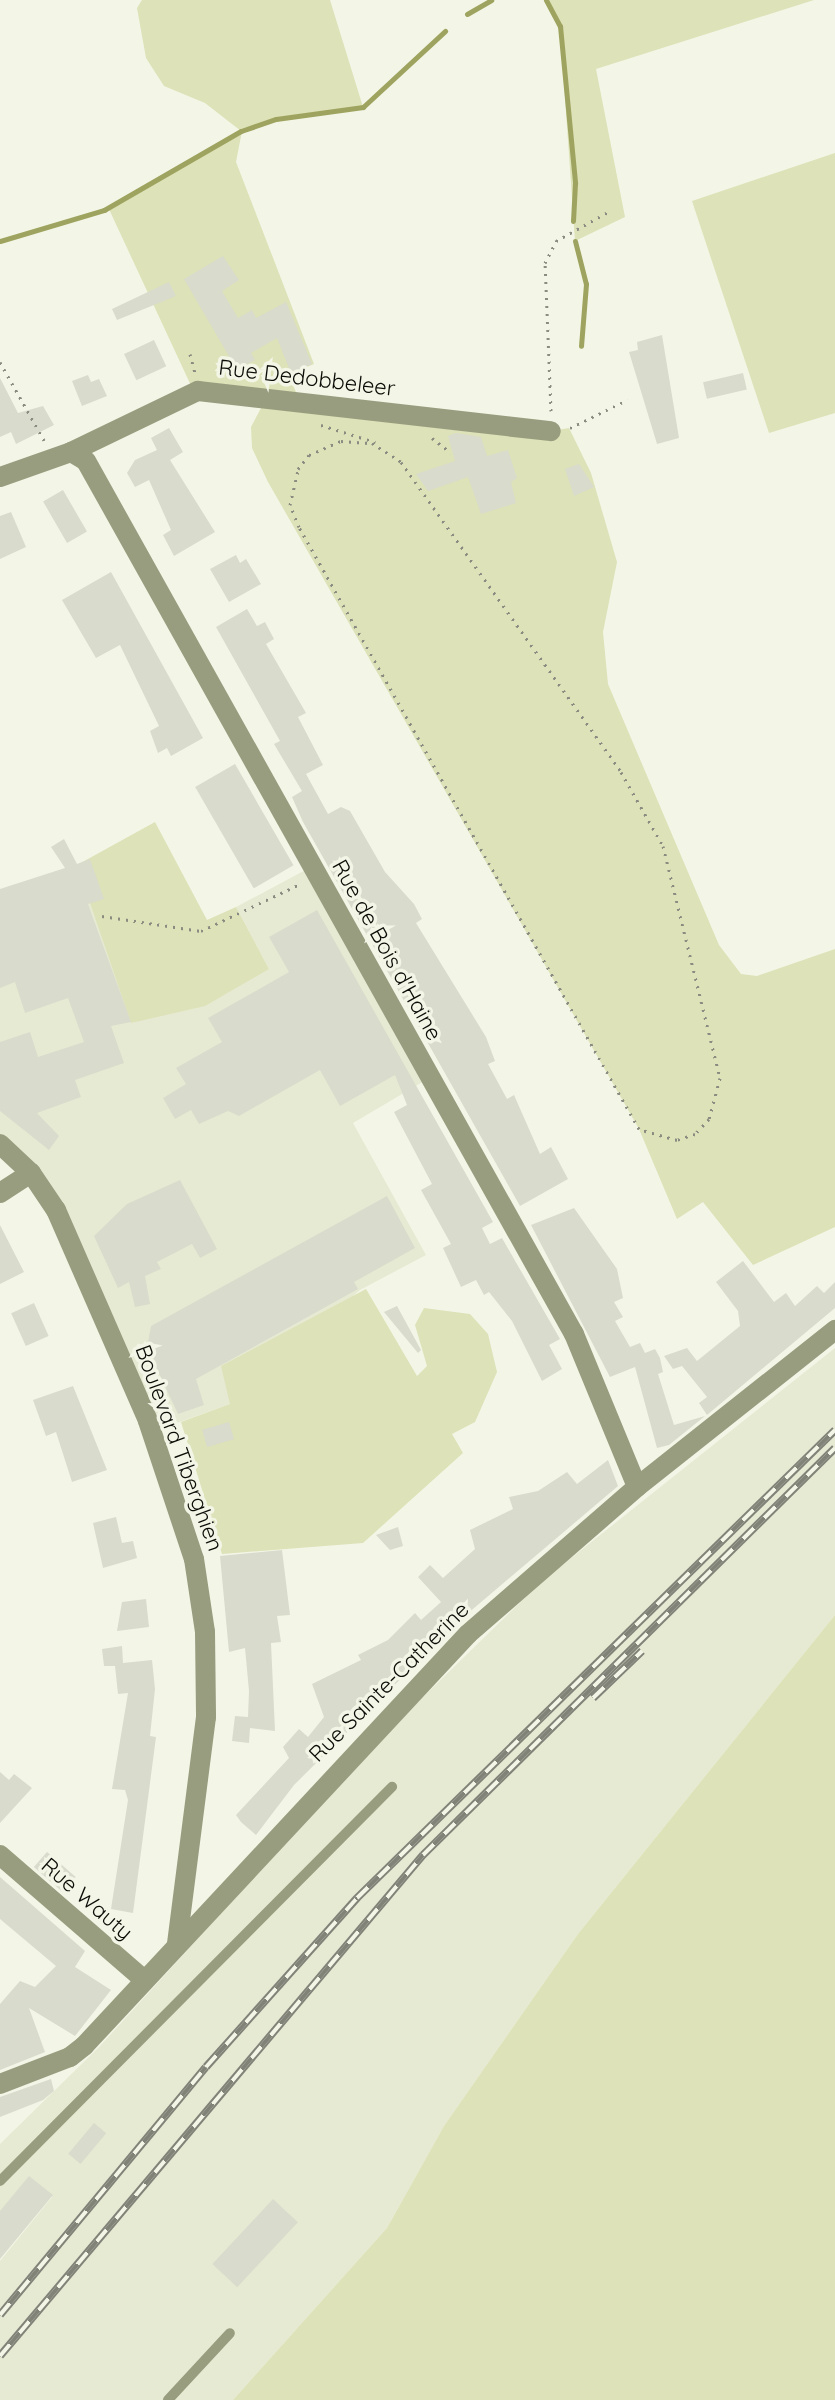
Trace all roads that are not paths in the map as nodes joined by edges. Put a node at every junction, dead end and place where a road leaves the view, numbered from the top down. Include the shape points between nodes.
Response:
1 (551, 431) road end
2 (61, 453) junction
3 (0, 477) edge
4 (0, 1144) edge
5 (31, 1173) junction
6 (0, 1193) edge
7 (835, 1330) edge
8 (637, 1487) junction
9 (392, 1787) dead end
10 (0, 1855) edge
11 (177, 1943) junction
12 (143, 1979) junction
13 (0, 2084) edge
14 (0, 2181) edge
15 (230, 2333) dead end
16 (168, 2400) edge

1 - 2 street, Rue Dedobbeleer via 198,391
2 - 3 street, Rue Dedobbeleer
2 - 8 street, Rue de Bois d'Haine via 86,461 574,1334
4 - 5 street, Boulevard Tiberghien
5 - 6 street
5 - 11 street, Boulevard Tiberghien via 56,1210 119,1351 188,1537 200,1589 206,1717
7 - 8 street, Rue Sainte-Catherine
8 - 11 street, Rue Sainte-Catherine via 468,1634
9 - 14 lane
10 - 12 street, Rue Wauty
11 - 12 street, Rue Sainte-Catherine
12 - 13 street, Rue Sainte-Catherine via 70,2057
15 - 16 lane

